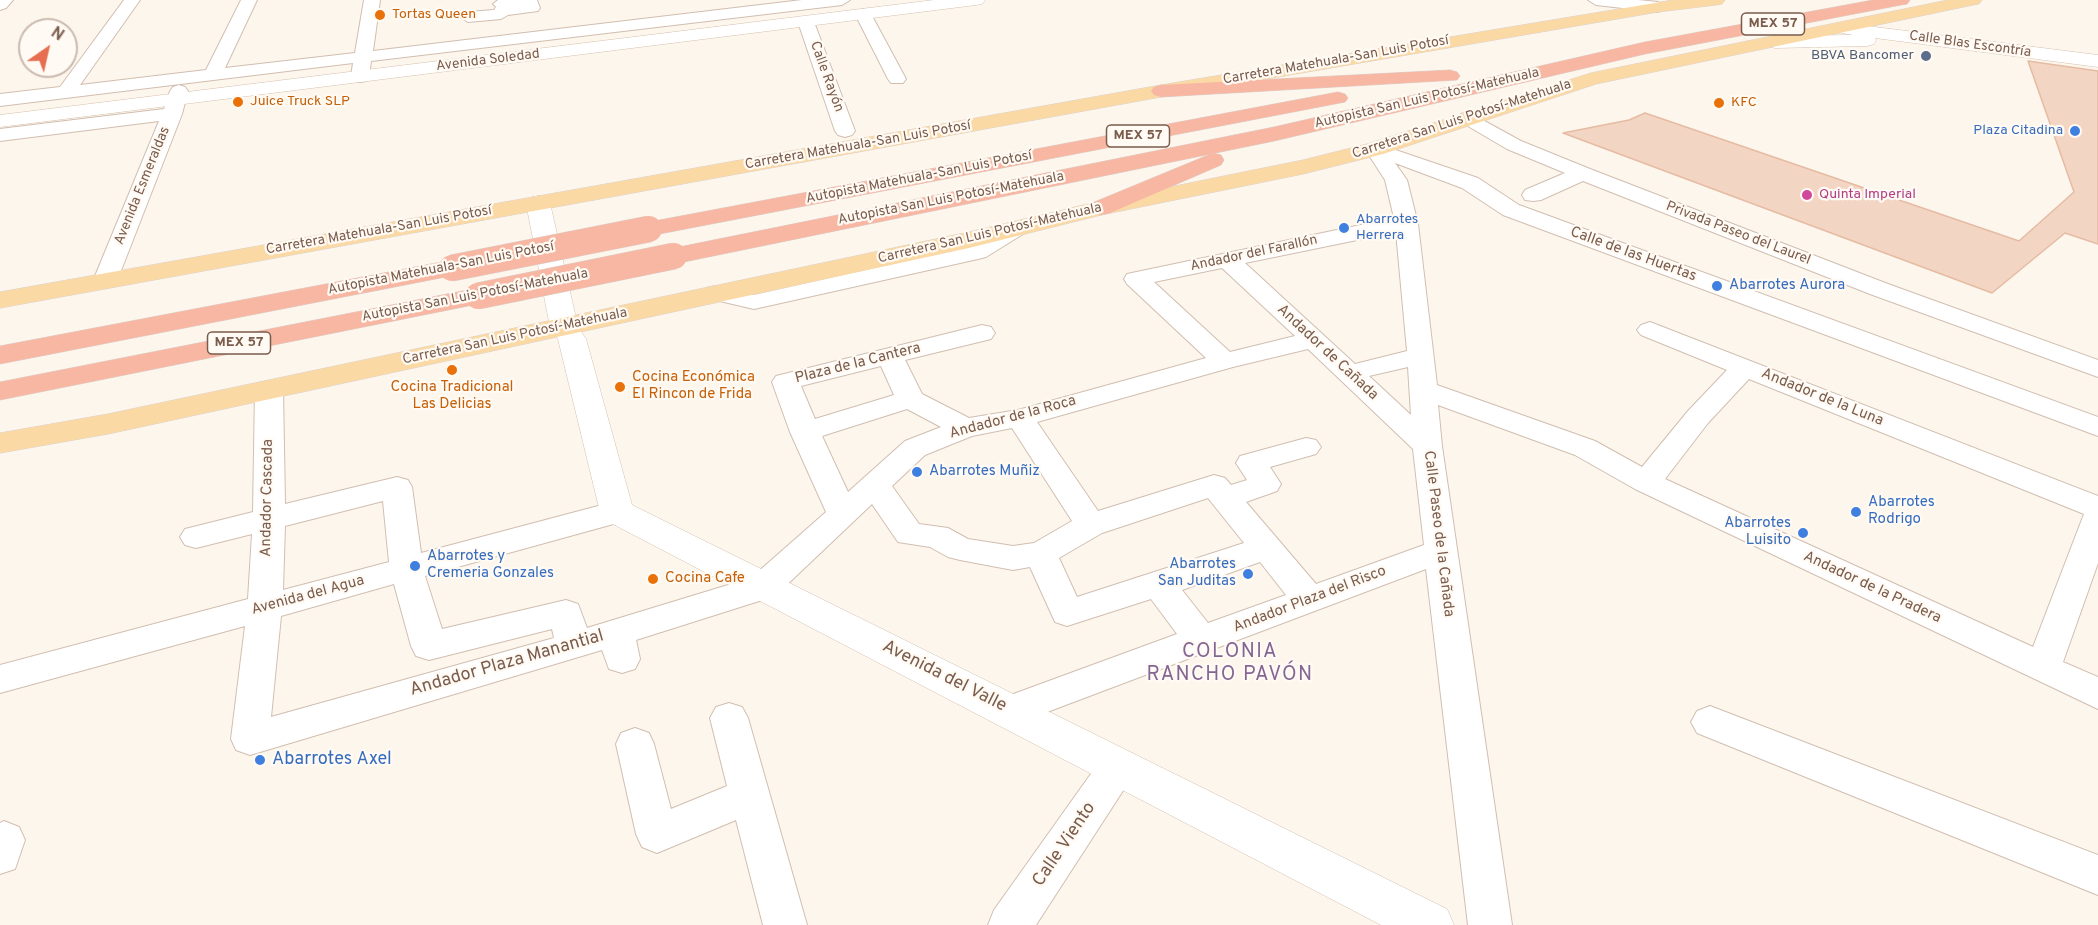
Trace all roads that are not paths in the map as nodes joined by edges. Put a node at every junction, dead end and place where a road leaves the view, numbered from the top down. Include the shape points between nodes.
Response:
1 (5, 0) edge
2 (132, 0) edge
3 (249, 0) edge
4 (372, 0) edge
5 (842, 0) edge
6 (919, 0) edge
7 (976, 0) edge
8 (1716, 0) edge
9 (1837, 0) edge
10 (1947, 0) edge
11 (1972, 0) edge
12 (1611, 4) edge
13 (0, 5) edge
14 (501, 7) edge
15 (1897, 7) edge
16 (1921, 9) junction
17 (764, 14) edge
18 (863, 14) junction
19 (468, 17) dead end
20 (806, 22) junction
21 (1843, 28) junction
22 (1916, 37) junction
23 (501, 41) junction
24 (1775, 42) junction
25 (1635, 44) junction
26 (2024, 55) junction
27 (2098, 61) edge
28 (361, 67) junction
29 (1621, 72) junction
30 (213, 75) junction
31 (1450, 76) junction
32 (897, 79) dead end
33 (1161, 91) junction
34 (65, 93) junction
35 (0, 100) edge
36 (176, 102) junction
37 (0, 113) edge
38 (94, 117) junction
39 (1352, 117) junction
40 (1468, 118) junction
41 (0, 121) edge
42 (1441, 128) junction
43 (845, 131) dead end
44 (1274, 134) junction
45 (0, 135) edge
46 (1514, 144) junction
47 (1375, 149) junction
48 (1583, 173) junction
49 (1533, 195) dead end
50 (548, 201) junction
51 (1101, 208) junction
52 (1407, 224) junction
53 (1227, 259) junction
54 (105, 281) junction
55 (0, 300) edge
56 (571, 330) junction
57 (1650, 330) dead end
58 (982, 333) dead end
59 (1312, 340) junction
60 (0, 355) edge
61 (890, 356) junction
62 (1421, 356) junction
63 (1225, 361) junction
64 (1745, 367) junction
65 (2098, 369) edge
66 (1349, 373) junction
67 (269, 388) junction
68 (1424, 390) junction
69 (0, 391) edge
70 (910, 399) junction
71 (1020, 418) junction
72 (2098, 427) edge
73 (965, 428) junction
74 (805, 432) junction
75 (0, 443) edge
76 (1427, 446) junction
77 (1306, 447) dead end
78 (1646, 482) junction
79 (875, 485) junction
80 (1225, 498) junction
81 (2098, 508) edge
82 (617, 512) junction
83 (842, 513) junction
84 (2098, 518) edge
85 (269, 521) junction
86 (1091, 525) junction
87 (196, 537) dead end
88 (1264, 548) junction
89 (1440, 551) junction
90 (1041, 554) junction
91 (406, 569) junction
92 (1170, 581) junction
93 (763, 587) junction
94 (1310, 600) junction
95 (265, 607) junction
96 (1211, 637) junction
97 (573, 646) junction
98 (2043, 668) junction
99 (0, 679) edge
100 (2098, 694) edge
101 (1010, 711) junction
102 (729, 718) dead end
103 (1710, 722) dead end
104 (250, 739) joint
105 (635, 744) dead end
106 (1119, 766) junction
107 (750, 795) junction
108 (2098, 875) edge
109 (1417, 922) edge
110 (1015, 923) edge
111 (785, 925) edge
112 (1490, 925) edge

1 - 13 street
2 - 34 street
3 - 30 street
4 - 28 street
5 - 17 street
6 - 17 street, Avenida Soledad
7 - 18 street, Avenida Soledad
8 - 12 main road, Carretera Matehuala-San Luis Potosí via 1658,6
9 - 25 highway, Autopista Matehuala-San Luis Potosí / MEX 57
10 - 16 main road
11 - 16 main road, Carretera San Luis Potosí-Matehuala
12 - 33 main road, Carretera Matehuala-San Luis Potosí
14 - 19 street
14 - 23 street
15 - 16 main road, Carretera San Luis Potosí-Matehuala
15 - 21 main road, Carretera San Luis Potosí-Matehuala
15 - 22 main road via 1898,28
15 - 25 highway, Autopista San Luis Potosí-Matehuala / MEX 57
17 - 20 street, Avenida Soledad
17 - 23 street via 635,16
17 - 28 street, Avenida Soledad
18 - 20 street, Avenida Soledad
18 - 32 street
20 - 43 street, Calle Rayón
21 - 22 street, Calle Blas Escontría
21 - 24 main road, Carretera San Luis Potosí-Matehuala
22 - 26 street, Calle Blas Escontría
23 - 28 street
24 - 26 street via 1869,40
24 - 29 main road, Carretera San Luis Potosí-Matehuala
25 - 31 highway, Autopista Matehuala-San Luis Potosí / MEX 57
25 - 39 highway, Autopista San Luis Potosí-Matehuala / MEX 57
26 - 27 street, Calle Blas Escontría
28 - 30 street
28 - 36 street, Avenida Soledad
29 - 39 highway
29 - 40 main road, Carretera San Luis Potosí-Matehuala
30 - 34 street
31 - 33 highway
31 - 60 highway, Autopista Matehuala-San Luis Potosí / MEX 57, bridge
33 - 50 main road, Carretera Matehuala-San Luis Potosí
34 - 35 street
36 - 37 street, Avenida Soledad
36 - 38 street
36 - 54 street, Avenida Esmeraldas
38 - 41 street
38 - 45 street
39 - 44 highway, Autopista San Luis Potosí-Matehuala / MEX 57
40 - 42 main road, Carretera San Luis Potosí-Matehuala
40 - 46 street, Privada Paseo del Laurel
42 - 46 street, Privada Paseo del Laurel
42 - 47 main road, Carretera San Luis Potosí-Matehuala
44 - 51 highway
44 - 69 highway, Autopista San Luis Potosí-Matehuala / MEX 57, bridge
46 - 48 street, Privada Paseo del Laurel
47 - 51 main road, Carretera San Luis Potosí-Matehuala
47 - 52 street, Calle Paseo de la Cañada via 1396,180
47 - 72 street, Calle de las Huertas via 1470,183 1511,210
48 - 49 street
48 - 65 street, Privada Paseo del Laurel via 1879,289
50 - 54 main road, Carretera Matehuala-San Luis Potosí
50 - 56 street
51 - 56 main road, Carretera San Luis Potosí-Matehuala via 716,293
52 - 53 street, Andador del Farallón
52 - 62 street, Calle Paseo de la Cañada
53 - 59 street, Andador de Cañada
53 - 63 street, Andador del Farallón via 1136,279
54 - 55 main road, Carretera Matehuala-San Luis Potosí
56 - 67 main road, Carretera San Luis Potosí-Matehuala
56 - 82 street
57 - 64 street
58 - 61 street, Plaza de la Cantera
59 - 63 street, Andador de la Roca
59 - 66 street, Andador de Cañada
61 - 70 street
61 - 74 street, Plaza de la Cantera via 786,382
62 - 66 street
62 - 68 street, Calle Paseo de la Cañada
63 - 71 street, Andador de la Roca
64 - 78 street, Andador de la Luna
64 - 81 street, Andador de la Luna
66 - 76 street, Andador de Cañada
67 - 75 main road, Carretera San Luis Potosí-Matehuala via 108,424
67 - 85 street, Andador Cascada
68 - 76 street, Calle Paseo de la Cañada
68 - 78 street via 1585,448
70 - 73 street
70 - 74 street
71 - 73 street, Andador de la Roca
71 - 86 street
73 - 79 street, Andador de la Roca via 915,448
74 - 83 street, Plaza de la Cantera
76 - 89 street, Calle Paseo de la Cañada
77 - 80 street via 1251,463 1266,484
78 - 98 street, Andador de la Pradera
79 - 83 street, Andador de la Roca
79 - 90 street via 909,534 938,536 960,549 1013,558
80 - 86 street via 1214,484
80 - 88 street
82 - 91 street, Avenida del Agua
82 - 93 street, Avenida del Valle
83 - 93 street, Andador de la Roca
84 - 98 street
85 - 87 street
85 - 91 street via 397,487
85 - 95 street, Andador Cascada
86 - 90 street
88 - 92 street
88 - 94 street
89 - 94 street, Andador Plaza del Risco
89 - 112 street, Calle Paseo de la Cañada
90 - 92 street via 1068,613
91 - 95 street, Avenida del Agua
91 - 97 street via 429,646 566,613
92 - 96 street
93 - 97 street, Andador Plaza Manantial via 620,646
93 - 101 street, Avenida del Valle
94 - 96 street, Andador Plaza del Risco
95 - 99 street, Avenida del Agua
95 - 104 street, Andador Cascada
96 - 101 street, Andador Plaza del Risco
97 - 104 street, Andador Plaza Manantial
98 - 100 street, Andador de la Pradera
101 - 106 street, Avenida del Valle
102 - 107 street
103 - 108 street
105 - 107 street via 657,834
106 - 109 street, Avenida del Valle
106 - 110 street, Calle Viento
107 - 111 street

